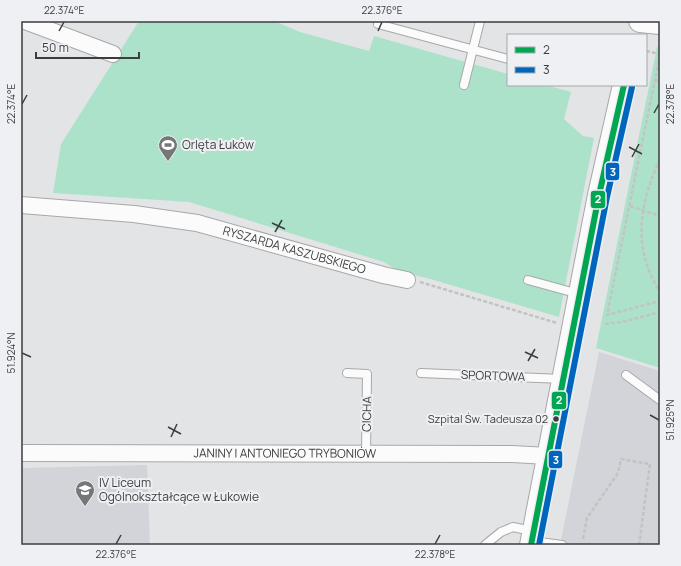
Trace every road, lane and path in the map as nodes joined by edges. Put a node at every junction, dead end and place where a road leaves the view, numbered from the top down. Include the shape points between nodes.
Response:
1 (25, 21) edge
2 (480, 21) edge
3 (639, 21) edge
4 (660, 23) edge
5 (378, 24) dead end
6 (635, 34) edge
7 (473, 50) junction
8 (647, 51) edge
9 (113, 54) dead end
10 (660, 54) edge
11 (507, 60) edge
12 (656, 79) junction
13 (660, 84) edge
14 (464, 85) dead end
15 (624, 86) edge
16 (660, 159) edge
17 (21, 205) edge
18 (630, 206) junction
19 (642, 210) junction
20 (660, 216) edge
21 (407, 280) joint
22 (528, 280) dead end
23 (660, 292) edge
24 (580, 294) junction
25 (660, 301) edge
26 (660, 312) edge
27 (561, 324) dead end
28 (606, 324) dead end
29 (347, 373) dead end
30 (421, 373) dead end
31 (626, 375) dead end
32 (564, 379) junction
33 (660, 400) edge
34 (21, 452) edge
35 (366, 454) junction
36 (548, 456) junction
37 (532, 539) edge
38 (582, 539) dead end
39 (485, 545) edge
40 (562, 545) edge
41 (639, 545) edge

1 - 9 street
2 - 7 lane
3 - 4 street
3 - 6 street
5 - 7 lane
7 - 11 lane
7 - 14 lane
8 - 10 path
10 - 12 path
12 - 13 path
12 - 18 path
15 - 24 street
16 - 19 path
17 - 21 street, RYSZARDA KASZUBSKIEGO via 134,214 197,223
18 - 19 path
18 - 25 path via 607,315
19 - 20 path
19 - 23 path via 642,243 653,281
21 - 27 path via 426,283
22 - 24 lane
24 - 32 street
26 - 28 path
29 - 35 lane, CICHA via 367,374
30 - 32 lane, SPORTOWA
31 - 33 lane
32 - 36 street
34 - 35 street, JANINY I ANTONIEGO TRYBONIÓW
35 - 36 street, JANINY I ANTONIEGO TRYBONIÓW
36 - 37 street
37 - 39 lane via 513,527 501,532
37 - 40 lane
38 - 41 path via 587,518 618,473 621,459 650,464

